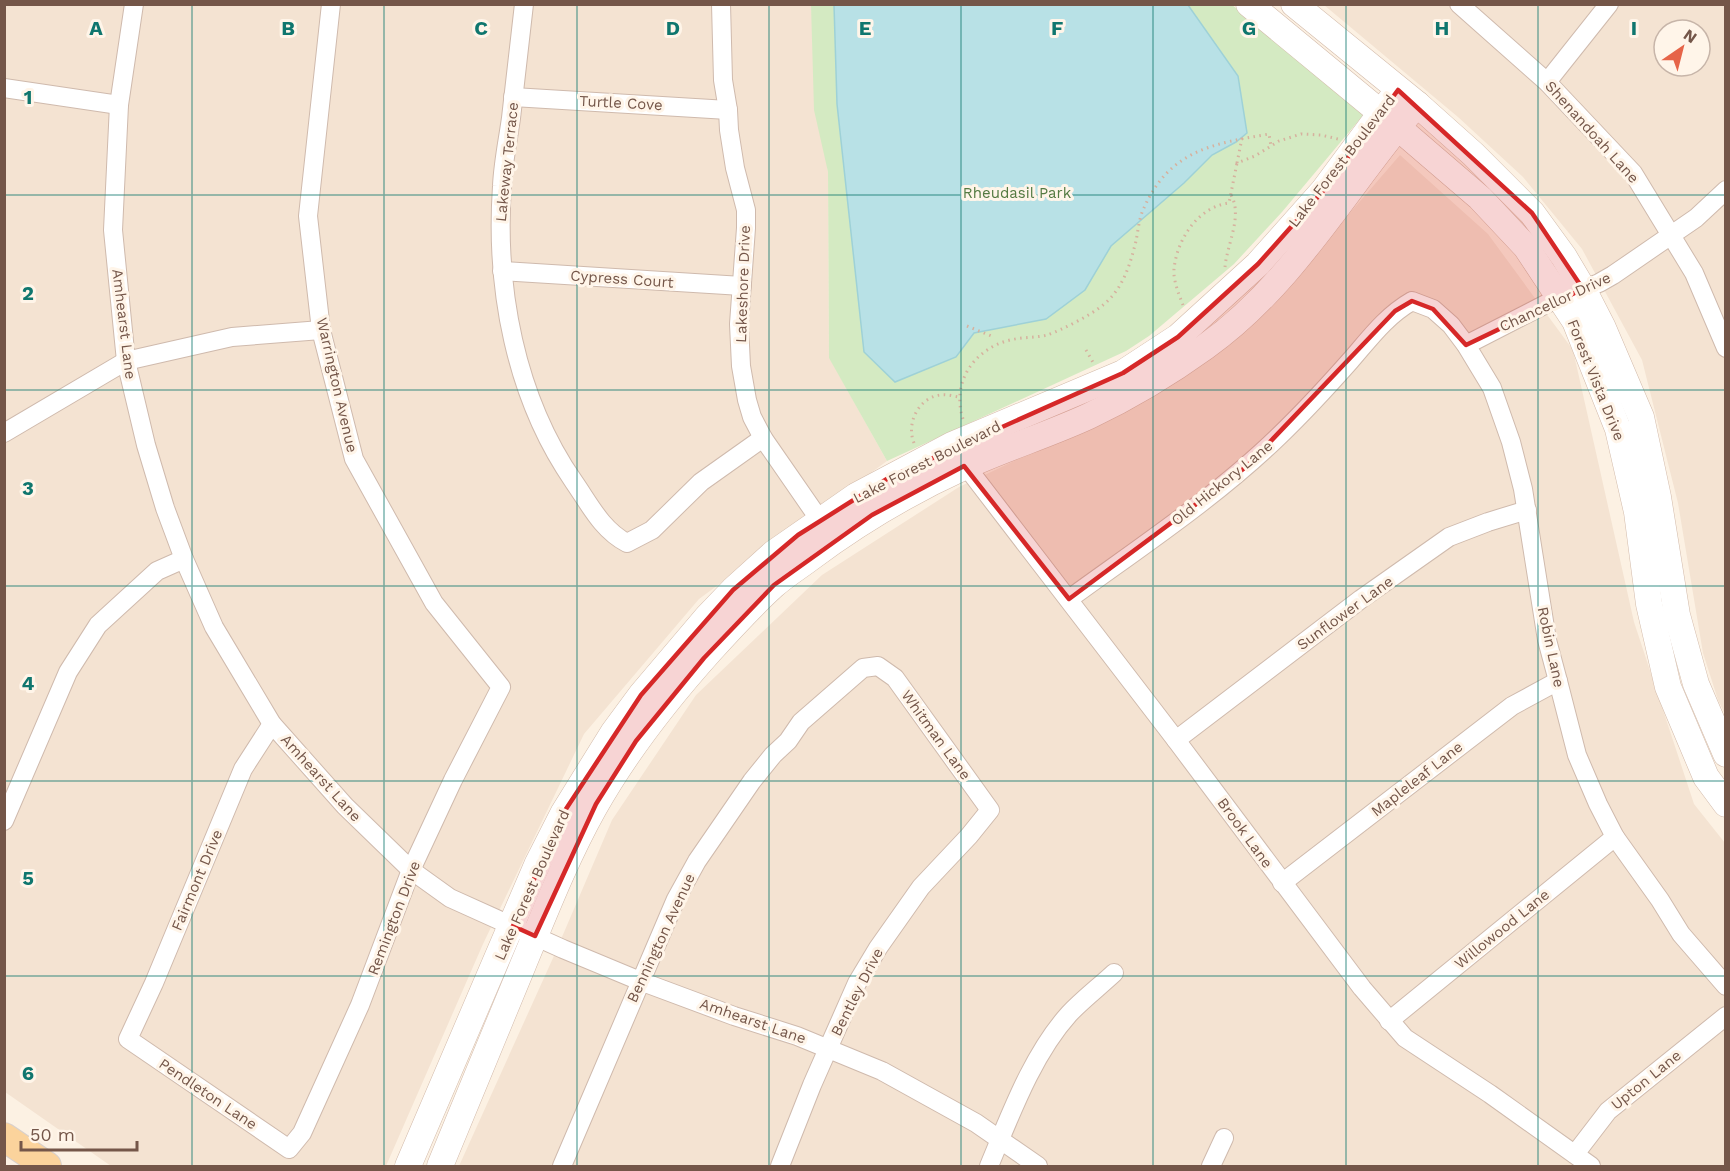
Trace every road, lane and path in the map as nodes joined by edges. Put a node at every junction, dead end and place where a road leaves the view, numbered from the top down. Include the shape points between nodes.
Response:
1 (134, 4) edge
2 (331, 4) edge
3 (524, 4) edge
4 (721, 4) edge
5 (1249, 4) edge
6 (1294, 4) edge
7 (1460, 4) edge
8 (1609, 4) edge
9 (1547, 82) junction
10 (4, 88) edge
11 (513, 97) junction
12 (1408, 97) junction
13 (119, 105) junction
14 (728, 110) junction
15 (1389, 120) junction
16 (1242, 138) junction
17 (1341, 140) dead end
18 (1271, 146) junction
19 (1237, 163) junction
20 (1725, 190) edge
21 (1231, 194) junction
22 (1672, 235) junction
23 (502, 271) junction
24 (1225, 272) dead end
25 (742, 286) junction
26 (1583, 289) junction
27 (1559, 299) junction
28 (1412, 301) joint
29 (1184, 307) dead end
30 (967, 326) dead end
31 (321, 330) junction
32 (994, 337) dead end
33 (1466, 345) junction
34 (1725, 348) edge
35 (1086, 350) dead end
36 (126, 362) junction
37 (1094, 365) dead end
38 (959, 397) junction
39 (964, 420) dead end
40 (5, 433) edge
41 (763, 438) junction
42 (915, 445) dead end
43 (958, 456) junction
44 (1527, 510) junction
45 (827, 531) junction
46 (184, 559) junction
47 (1069, 599) junction
48 (878, 666) joint
49 (1558, 681) junction
50 (501, 687) joint
51 (272, 724) junction
52 (1176, 740) junction
53 (1725, 754) edge
54 (1725, 804) edge
55 (990, 810) joint
56 (4, 820) edge
57 (1615, 837) junction
58 (411, 870) junction
59 (1282, 883) junction
60 (524, 931) junction
61 (1114, 973) dead end
62 (640, 981) junction
63 (1725, 986) edge
64 (1725, 1016) edge
65 (1389, 1021) junction
66 (128, 1039) joint
67 (828, 1048) junction
68 (4, 1137) edge
69 (1224, 1138) dead end
70 (1001, 1139) junction
71 (289, 1149) joint
72 (1575, 1154) junction
73 (47, 1167) edge
74 (408, 1167) edge
75 (440, 1167) edge
76 (562, 1167) edge
77 (780, 1167) edge
78 (989, 1167) edge
79 (1038, 1167) edge
80 (1212, 1167) edge
81 (1591, 1167) edge

1 - 13 street, Amhearst Lane
2 - 31 street, Warrington Avenue via 308,216
3 - 11 street, Lakeway Terrace
4 - 14 street, Lakeshore Drive via 723,80
5 - 15 main road, Forest Vista Drive
6 - 12 main road, Forest Vista Drive
7 - 9 street, Shenandoah Lane
8 - 9 street
9 - 22 street, Shenandoah Lane via 1633,173
10 - 13 street
11 - 14 street, Turtle Cove
11 - 23 street, Lakeway Terrace via 502,184
12 - 15 main road, Lake Forest Boulevard
12 - 26 main road, Forest Vista Drive via 1532,213
13 - 36 street, Amhearst Lane via 114,230
14 - 25 street, Lakeshore Drive via 735,168 746,210
15 - 27 main road, Forest Vista Drive via 1480,198 1526,247
15 - 43 main road, Lake Forest Boulevard via 1258,264 1178,337 1123,373
16 - 18 path via 1269,134
16 - 19 path
16 - 38 path via 1208,146 1182,159 1158,184 1142,211 1124,279 1111,298 1053,332 1011,339 979,354 964,376
17 - 18 path via 1301,135
18 - 19 path
19 - 21 path
20 - 22 street, Chancellor Drive
21 - 24 path via 1237,213
21 - 29 path via 1229,202 1196,219 1181,241 1173,271
22 - 26 street, Chancellor Drive via 1613,275
22 - 34 street, Shenandoah Lane via 1694,273
23 - 25 street, Cypress Court
23 - 41 street, Lakeway Terrace via 516,355 541,424 561,465 617,538 627,543 652,530 701,482
25 - 41 street, Lakeshore Drive via 741,366 752,417
26 - 27 street, Chancellor Drive
26 - 53 main road, Forest Vista Drive via 1641,417 1677,615 1696,684
27 - 33 street, Chancellor Drive
27 - 54 main road, Forest Vista Drive via 1575,321 1618,429 1668,687 1706,777
28 - 33 street, Robin Lane via 1433,309
28 - 47 street, Old Hickory Lane via 1380,326 1246,467
30 - 32 path
31 - 36 street via 232,337
31 - 50 street, Warrington Avenue via 354,459 434,603
33 - 44 street, Robin Lane via 1492,388 1511,442
35 - 37 path
36 - 40 street
36 - 46 street, Amhearst Lane via 146,445
38 - 39 path
38 - 42 path via 940,395 915,412 911,435
41 - 45 street, Lakeshore Drive
43 - 45 main road, Lake Forest Boulevard via 856,496
43 - 47 street, Brook Lane
44 - 49 street, Robin Lane via 1547,640
44 - 52 street, Sunflower Lane via 1449,537
45 - 60 main road, Lake Forest Boulevard via 774,553 733,591 640,695 564,812 537,865
46 - 51 street, Amhearst Lane via 214,627
46 - 56 street via 157,571 98,625 68,672
47 - 52 street, Brook Lane
48 - 55 street, Whitman Lane via 895,678
48 - 62 street, Bennington Avenue via 863,668 816,708 752,781 697,861
49 - 57 street, Robin Lane via 1578,755
49 - 59 street, Mapleleaf Lane via 1512,706
50 - 58 street, Remington Drive
51 - 58 street, Amhearst Lane via 345,806
51 - 66 street, Fairmont Drive via 243,769
52 - 59 street, Brook Lane
55 - 67 street, Bentley Drive via 921,887 878,948 857,983
57 - 63 street, Robin Lane via 1682,934
57 - 65 street, Willowood Lane
58 - 60 street, Amhearst Lane via 450,898
58 - 71 street, Remington Drive via 360,1005 302,1133
59 - 65 street, Brook Lane
60 - 62 street, Amhearst Lane
60 - 74 main road, Lake Forest Boulevard
60 - 75 main road, Lake Forest Boulevard
61 - 70 street via 1057,1030 1025,1081
62 - 67 street, Amhearst Lane
62 - 76 street, Bennington Avenue
64 - 72 street, Upton Lane via 1608,1111
65 - 72 street, Brook Lane via 1405,1038
66 - 71 street, Pendleton Lane
67 - 70 street, Amhearst Lane via 909,1085
67 - 77 street, Bentley Drive
68 - 73 main road
69 - 80 street
70 - 78 street
70 - 79 street, Amhearst Lane
72 - 81 street, Brook Lane

